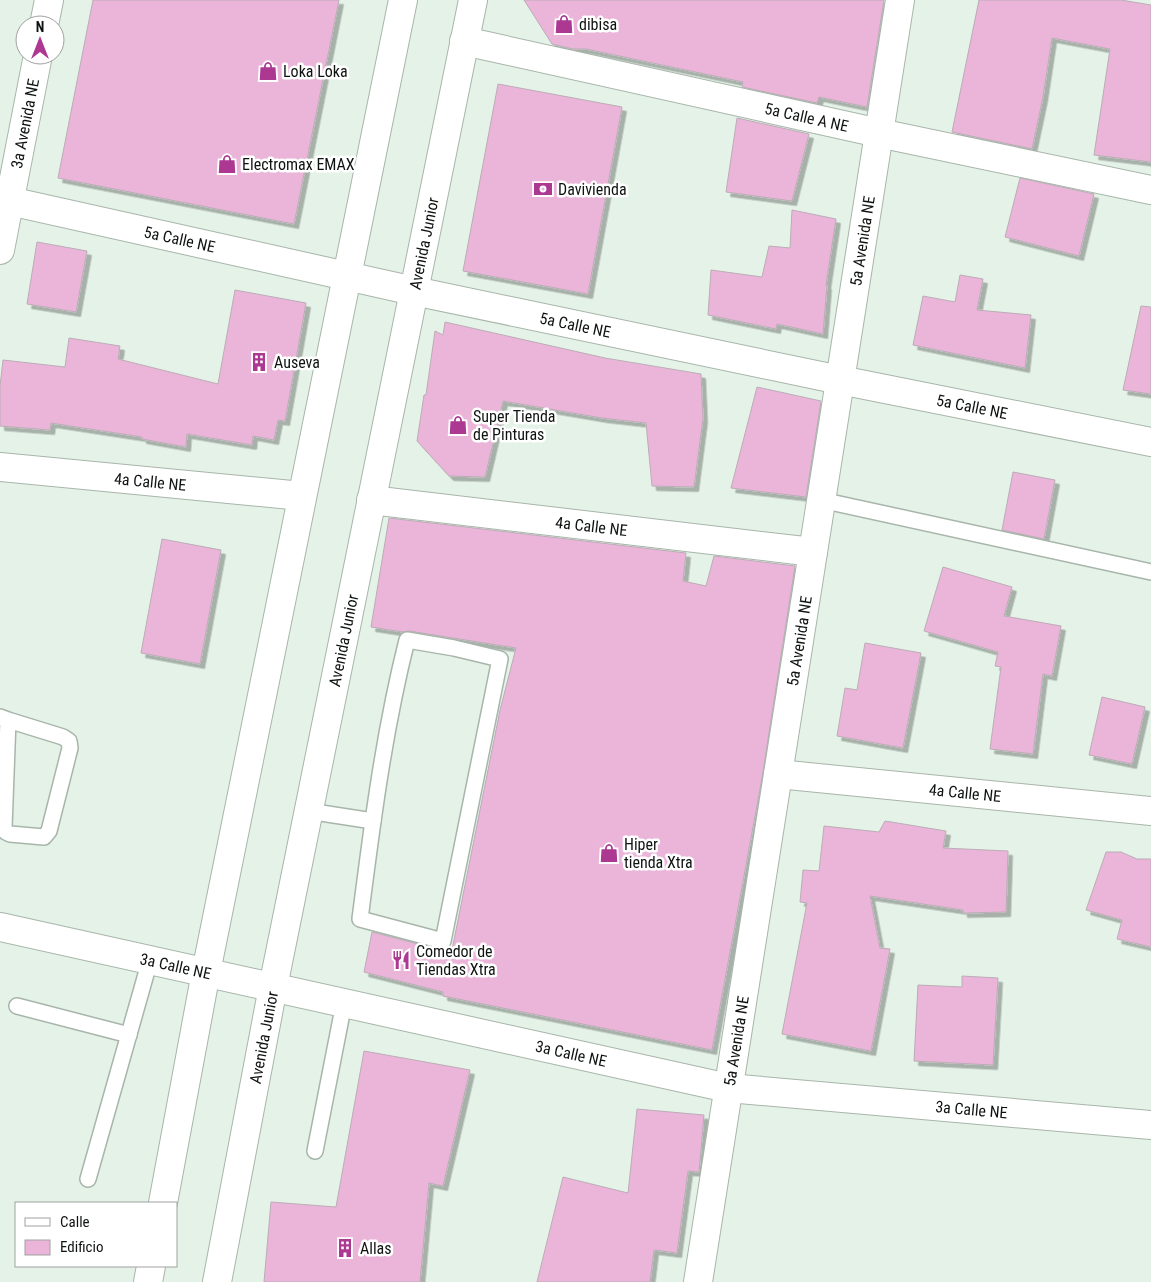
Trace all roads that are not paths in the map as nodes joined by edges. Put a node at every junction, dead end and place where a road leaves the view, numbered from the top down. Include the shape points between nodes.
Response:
1 (49, 0) edge
2 (403, 0) edge
3 (473, 0) edge
4 (900, 0) edge
5 (46, 15) edge
6 (464, 41) junction
7 (36, 65) edge
8 (879, 133) junction
9 (1151, 190) edge
10 (5, 200) edge
11 (0, 250) edge
12 (347, 276) junction
13 (414, 291) junction
14 (840, 380) junction
15 (1151, 442) edge
16 (0, 467) edge
17 (302, 496) junction
18 (372, 500) junction
19 (821, 500) junction
20 (813, 552) junction
21 (1151, 572) edge
22 (4, 718) edge
23 (778, 774) junction
24 (1151, 810) edge
25 (308, 811) junction
26 (373, 821) junction
27 (0, 927) edge
28 (150, 960) junction
29 (206, 972) junction
30 (273, 987) junction
31 (344, 1003) junction
32 (17, 1006) dead end
33 (129, 1035) junction
34 (728, 1088) junction
35 (1151, 1125) edge
36 (315, 1151) dead end
37 (88, 1180) dead end
38 (163, 1202) edge
39 (151, 1267) edge
40 (148, 1282) edge
41 (217, 1282) edge
42 (698, 1282) edge

1 - 5 street
2 - 12 street
3 - 6 street, Avenida Junior
4 - 8 street, 5a Avenida NE
6 - 8 street, 5a Calle A NE
6 - 13 street, Avenida Junior
7 - 10 street, 3a Avenida NE
8 - 9 street, 5a Calle A NE
8 - 14 street, 5a Avenida NE
10 - 11 street, 3a Avenida NE
10 - 12 street, 5a Calle NE
12 - 13 street, 5a Calle NE
12 - 17 street
13 - 14 street, 5a Calle NE
13 - 18 street, Avenida Junior
14 - 15 street, 5a Calle NE
14 - 19 street, 5a Avenida NE
16 - 17 street, 4a Calle NE
17 - 29 street
18 - 20 street, 4a Calle NE
18 - 25 street, Avenida Junior
19 - 20 street, 5a Avenida NE
19 - 21 lane
20 - 23 street, 5a Avenida NE
22 - 22 lane via 70,742 44,837 10,834 4,828
23 - 24 street, 4a Calle NE
23 - 34 street, 5a Avenida NE
25 - 26 lane
25 - 30 street, Avenida Junior
26 - 26 lane via 392,701 407,640 500,658 443,941 360,919
27 - 28 street, 3a Calle NE
28 - 29 street, 3a Calle NE
28 - 33 lane
29 - 30 street, 3a Calle NE
29 - 38 street
30 - 31 street, 3a Calle NE
30 - 41 street, Avenida Junior
31 - 34 street, 3a Calle NE
31 - 36 lane
32 - 33 lane
33 - 37 lane
34 - 35 street, 3a Calle NE
34 - 42 street, 5a Avenida NE
39 - 40 street

